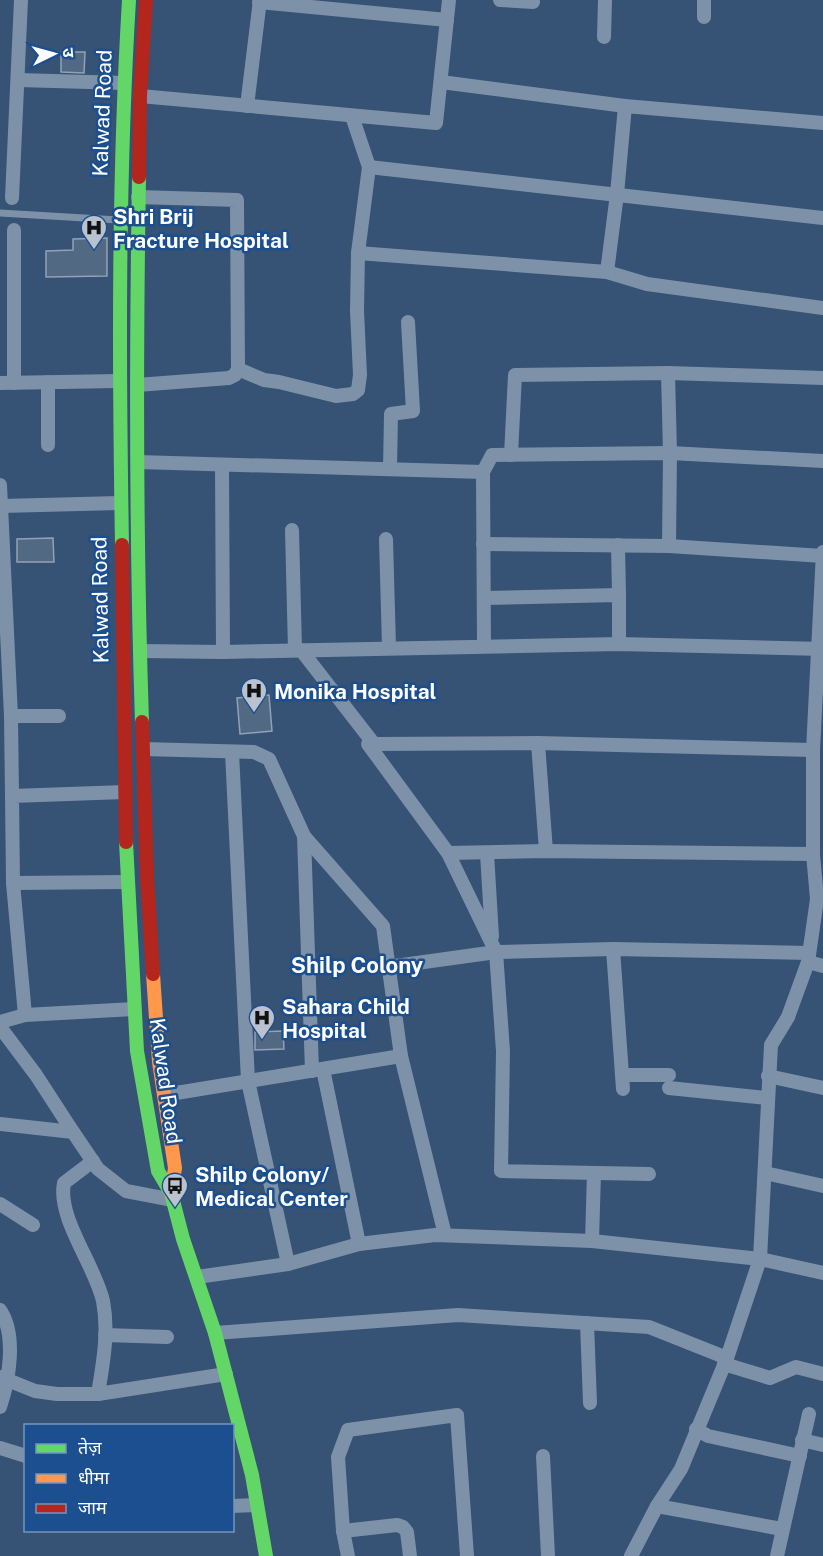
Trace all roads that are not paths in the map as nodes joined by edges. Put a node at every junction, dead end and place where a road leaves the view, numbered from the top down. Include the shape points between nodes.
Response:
1 (21, 0) edge
2 (129, 0) edge
3 (146, 0) edge
4 (449, 0) edge
5 (500, 0) edge
6 (605, 0) edge
7 (704, 0) edge
8 (260, 1) edge
9 (533, 3) dead end
10 (704, 17) dead end
11 (447, 20) junction
12 (604, 37) dead end
13 (18, 80) junction
14 (441, 82) junction
15 (124, 83) junction
16 (140, 96) junction
17 (247, 106) junction
18 (625, 106) junction
19 (351, 116) junction
20 (823, 123) edge
21 (369, 167) junction
22 (617, 194) junction
23 (138, 197) junction
24 (12, 198) dead end
25 (0, 213) edge
26 (823, 218) edge
27 (120, 220) junction
28 (14, 230) dead end
29 (358, 253) junction
30 (606, 272) junction
31 (823, 308) edge
32 (408, 322) dead end
33 (238, 369) junction
34 (668, 373) junction
35 (823, 378) edge
36 (119, 381) junction
37 (48, 382) junction
38 (7, 383) edge
39 (137, 385) junction
40 (48, 445) dead end
41 (670, 453) junction
42 (511, 455) junction
43 (823, 460) edge
44 (138, 462) junction
45 (222, 466) junction
46 (390, 469) junction
47 (483, 472) junction
48 (0, 485) edge
49 (120, 502) junction
50 (1, 506) edge
51 (292, 530) dead end
52 (386, 539) dead end
53 (483, 544) junction
54 (618, 545) junction
55 (669, 546) junction
56 (823, 554) edge
57 (619, 595) junction
58 (484, 598) junction
59 (3, 638) edge
60 (619, 644) junction
61 (484, 646) junction
62 (389, 648) junction
63 (820, 649) edge
64 (298, 650) junction
65 (140, 651) junction
66 (224, 652) junction
67 (11, 716) junction
68 (59, 716) dead end
69 (538, 743) junction
70 (374, 744) junction
71 (143, 749) junction
72 (813, 750) junction
73 (232, 752) junction
74 (125, 792) junction
75 (12, 796) junction
76 (304, 836) junction
77 (546, 851) junction
78 (487, 853) junction
79 (448, 854) junction
80 (813, 854) junction
81 (127, 882) junction
82 (13, 883) junction
83 (820, 891) edge
84 (494, 948) junction
85 (613, 949) junction
86 (809, 957) junction
87 (823, 966) edge
88 (388, 968) junction
89 (134, 1009) junction
90 (25, 1015) junction
91 (0, 1022) edge
92 (0, 1027) edge
93 (401, 1056) junction
94 (317, 1070) junction
95 (622, 1075) junction
96 (768, 1076) junction
97 (248, 1081) junction
98 (823, 1088) edge
99 (623, 1089) dead end
100 (164, 1095) junction
101 (767, 1098) junction
102 (0, 1124) edge
103 (73, 1132) junction
104 (93, 1161) junction
105 (594, 1173) junction
106 (765, 1173) junction
107 (650, 1174) dead end
108 (823, 1186) edge
109 (172, 1197) junction
110 (0, 1204) edge
111 (33, 1225) dead end
112 (445, 1235) junction
113 (592, 1241) junction
114 (359, 1244) junction
115 (760, 1259) junction
116 (288, 1264) junction
117 (823, 1273) edge
118 (197, 1277) junction
119 (0, 1310) edge
120 (587, 1323) junction
121 (215, 1333) junction
122 (105, 1335) junction
123 (167, 1337) dead end
124 (725, 1361) junction
125 (226, 1374) junction
126 (823, 1374) edge
127 (4, 1379) edge
128 (98, 1394) junction
129 (590, 1403) dead end
130 (0, 1407) edge
131 (809, 1414) dead end
132 (696, 1429) junction
133 (802, 1440) junction
134 (823, 1445) edge
135 (0, 1448) edge
136 (24, 1455) edge
137 (543, 1456) dead end
138 (800, 1456) junction
139 (257, 1505) junction
140 (234, 1506) edge
141 (657, 1506) junction
142 (782, 1529) junction
143 (343, 1531) junction
144 (266, 1556) edge
145 (348, 1556) edge
146 (410, 1556) edge
147 (467, 1556) edge
148 (548, 1556) edge
149 (631, 1556) edge
150 (777, 1556) edge

1 - 13 street
2 - 15 main road, Kalwad Road
3 - 16 main road, Kalwad Road
4 - 11 street
5 - 9 street
6 - 12 street
7 - 10 street
8 - 11 street
8 - 17 street
11 - 14 street
13 - 15 street
13 - 24 street
14 - 18 street
14 - 19 street via 436,123
15 - 27 main road, Kalwad Road
16 - 17 street
16 - 23 main road, Kalwad Road
17 - 19 street
18 - 20 street
18 - 22 street
19 - 21 street
21 - 22 street
21 - 29 street
22 - 26 street
22 - 30 street
23 - 33 street via 237,200
23 - 39 main road, Kalwad Road
25 - 27 lane
27 - 36 main road, Kalwad Road
28 - 38 street
29 - 30 street
29 - 33 street via 358,390 336,396 264,380
30 - 31 street via 647,284
32 - 46 street via 413,411 391,414
33 - 39 street via 229,378
34 - 35 street
34 - 41 street
34 - 42 street via 515,375
36 - 37 street
36 - 49 main road, Kalwad Road
37 - 38 street
37 - 40 street
39 - 44 main road, Kalwad Road
41 - 42 street
41 - 43 street
41 - 55 street
42 - 47 street via 492,456
44 - 45 street
44 - 65 main road, Kalwad Road
45 - 46 street
45 - 66 street
46 - 47 street
47 - 53 street
48 - 50 street
49 - 50 street
49 - 74 main road, Kalwad Road
50 - 59 street
51 - 64 street
52 - 62 street
53 - 54 street
53 - 58 street
54 - 55 street
54 - 57 street
55 - 56 street
56 - 63 street
57 - 58 street
57 - 60 street
58 - 61 street
59 - 67 street
60 - 61 street
60 - 63 street
61 - 62 street
62 - 64 street
63 - 72 street
64 - 66 street
64 - 70 street
65 - 66 street
65 - 71 main road, Kalwad Road
67 - 68 street
67 - 75 street
69 - 70 street
69 - 72 street
69 - 77 street
70 - 79 street via 368,744
71 - 73 street
71 - 100 main road, Kalwad Road via 147,877
72 - 80 street
73 - 76 street via 254,752 269,759
73 - 97 street
74 - 75 street
74 - 81 main road, Kalwad Road
75 - 82 street
76 - 88 street via 383,926
76 - 94 street
77 - 78 street
77 - 80 street
78 - 79 street
78 - 84 street
79 - 84 street
80 - 83 street
81 - 82 street
81 - 89 main road, Kalwad Road
82 - 90 street
83 - 86 street
84 - 85 street
84 - 88 street
84 - 105 street via 502,1051 501,1171
85 - 86 street
85 - 95 street
86 - 87 street
86 - 96 street via 788,1017 771,1045
88 - 93 street
89 - 90 street
89 - 109 main road, Kalwad Road via 137,1051 158,1171
90 - 91 street
92 - 103 street
93 - 94 street
93 - 112 street
94 - 97 street
94 - 114 street
95 - 99 street
95 - 101 street
96 - 98 street
96 - 101 street
97 - 100 street
97 - 116 street
100 - 109 main road, Kalwad Road via 175,1168
101 - 106 street
102 - 103 street
103 - 104 street
104 - 109 street via 126,1191
104 - 122 street via 64,1183 61,1195 102,1299
105 - 107 street
105 - 113 street
106 - 108 street
106 - 115 street
109 - 118 main road, Kalwad Road
110 - 111 street
112 - 113 street
112 - 114 street
113 - 115 street
114 - 116 street
115 - 117 street
115 - 124 street
116 - 118 street
118 - 121 main road, Kalwad Road
119 - 127 street via 9,1334
120 - 121 street via 458,1315
120 - 124 street via 649,1327
120 - 129 street
121 - 125 main road, Kalwad Road
122 - 123 street
122 - 128 street
124 - 126 street via 770,1378 796,1367
124 - 132 street
125 - 128 street
125 - 139 main road, Kalwad Road
127 - 128 street via 57,1395
127 - 130 street
131 - 133 street
132 - 138 street via 708,1436
132 - 141 street via 681,1469
133 - 134 street
133 - 138 street
135 - 136 street
137 - 148 street
138 - 142 street
139 - 140 street
139 - 144 main road, Kalwad Road
141 - 142 street
141 - 149 street
142 - 150 street
143 - 145 street
143 - 146 street via 403,1527
143 - 147 street via 338,1457 348,1430 457,1415

